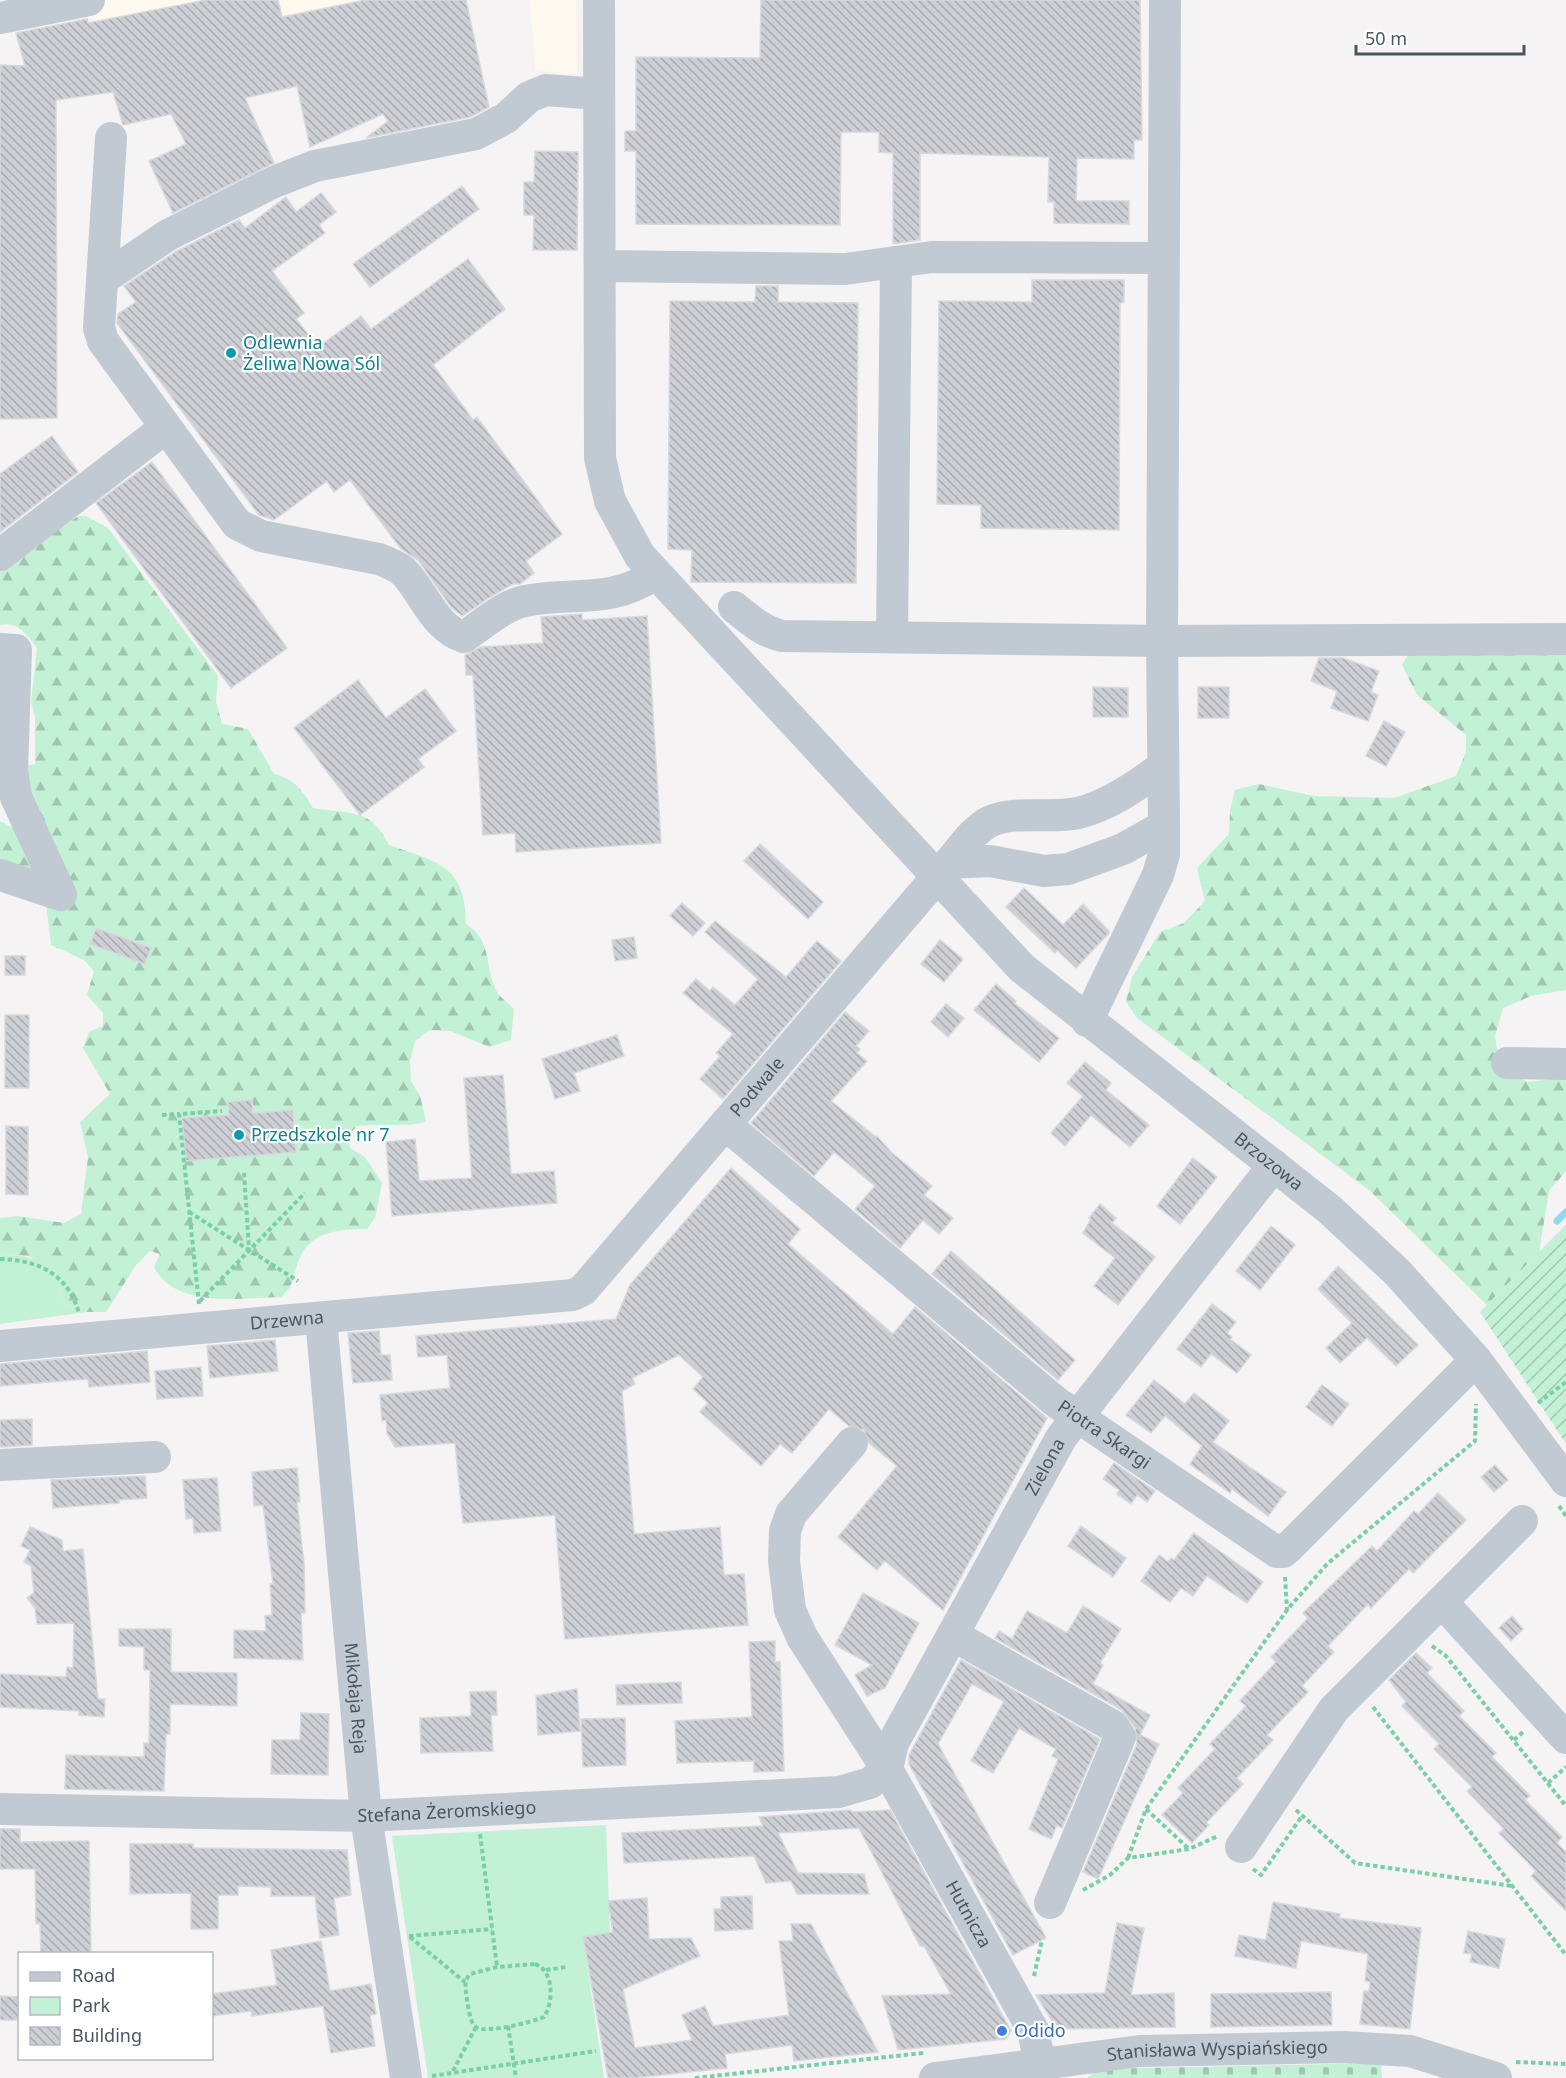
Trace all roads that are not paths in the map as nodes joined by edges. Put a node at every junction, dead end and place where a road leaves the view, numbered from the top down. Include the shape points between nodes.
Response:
1 (89, 0) edge
2 (599, 0) edge
3 (1165, 0) edge
4 (0, 18) edge
5 (598, 94) junction
6 (111, 138) dead end
7 (1162, 258) junction
8 (896, 262) junction
9 (600, 266) junction
10 (103, 279) junction
11 (165, 428) junction
12 (0, 555) edge
13 (655, 574) junction
14 (734, 606) dead end
15 (892, 637) junction
16 (1566, 639) edge
17 (1162, 640) junction
18 (0, 649) edge
19 (1162, 767) junction
20 (1164, 826) junction
21 (943, 869) junction
22 (0, 875) edge
23 (1087, 1021) junction
24 (1508, 1063) dead end
25 (1566, 1064) edge
26 (726, 1125) junction
27 (1274, 1165) junction
28 (573, 1295) joint
29 (321, 1318) junction
30 (0, 1346) edge
31 (1466, 1370) junction
32 (1078, 1415) junction
33 (852, 1443) dead end
34 (154, 1457) dead end
35 (0, 1465) edge
36 (1566, 1480) edge
37 (1521, 1521) dead end
38 (1442, 1602) junction
39 (953, 1635) junction
40 (1566, 1738) edge
41 (886, 1769) junction
42 (0, 1809) edge
43 (366, 1816) junction
44 (1233, 1839) road end
45 (1050, 1904) road end
46 (931, 2065) edge
47 (1038, 2072) edge
48 (406, 2078) edge
49 (1496, 2078) edge

1 - 4 street
2 - 5 street, Brzozowa
3 - 7 street
5 - 9 street, Brzozowa
5 - 10 street via 546,90 476,134 315,166 168,235
6 - 10 street
7 - 8 street via 932,257
7 - 17 street
8 - 9 street via 845,269
8 - 15 street
9 - 13 street, Brzozowa via 600,458 605,485 620,522
10 - 11 street via 99,328 103,341
11 - 12 street
11 - 13 street via 237,524 261,536 392,564 403,571 445,627 464,637 523,601 596,597 639,585
13 - 21 street, Brzozowa
14 - 15 street via 776,635
15 - 17 street
16 - 17 street
17 - 19 street
18 - 22 street via 16,650 12,771 16,797 61,895
19 - 20 street
19 - 21 street, Podwale via 1120,794 1080,812 1005,817 990,822
20 - 21 street via 1142,841 1068,869 1044,871 990,861
20 - 23 street via 1164,854 1158,875
21 - 23 street, Brzozowa via 1022,969
21 - 26 street, Podwale
23 - 27 street, Brzozowa
24 - 25 street
26 - 28 street, Podwale via 590,1286
26 - 32 street, Piotra Skargi via 1056,1402
27 - 31 street, Brzozowa via 1365,1241 1423,1299
27 - 32 street, Zielona
28 - 29 street, Drzewna
29 - 30 street, Drzewna
29 - 43 street, Mikołaja Reja
31 - 32 street, Piotra Skargi via 1283,1552 1271,1550
31 - 36 street, Brzozowa via 1520,1415
32 - 39 street, Zielona via 1061,1438
33 - 41 street, Hutnicza via 791,1515 785,1531 784,1562 790,1610 802,1637
34 - 35 street
37 - 38 street
38 - 40 street
38 - 44 street via 1334,1709 1277,1793
39 - 41 street, Zielona via 893,1743
39 - 45 street via 1113,1726 1120,1737
41 - 43 street, Stefana Żeromskiego via 870,1784 839,1792
41 - 47 street, Hutnicza via 1033,2030
42 - 43 street, Stefana Żeromskiego
43 - 48 street, Mikołaja Reja
46 - 47 street, Stanisława Wyspiańskiego
47 - 49 street, Stanisława Wyspiańskiego via 1140,2051 1374,2047 1410,2051

